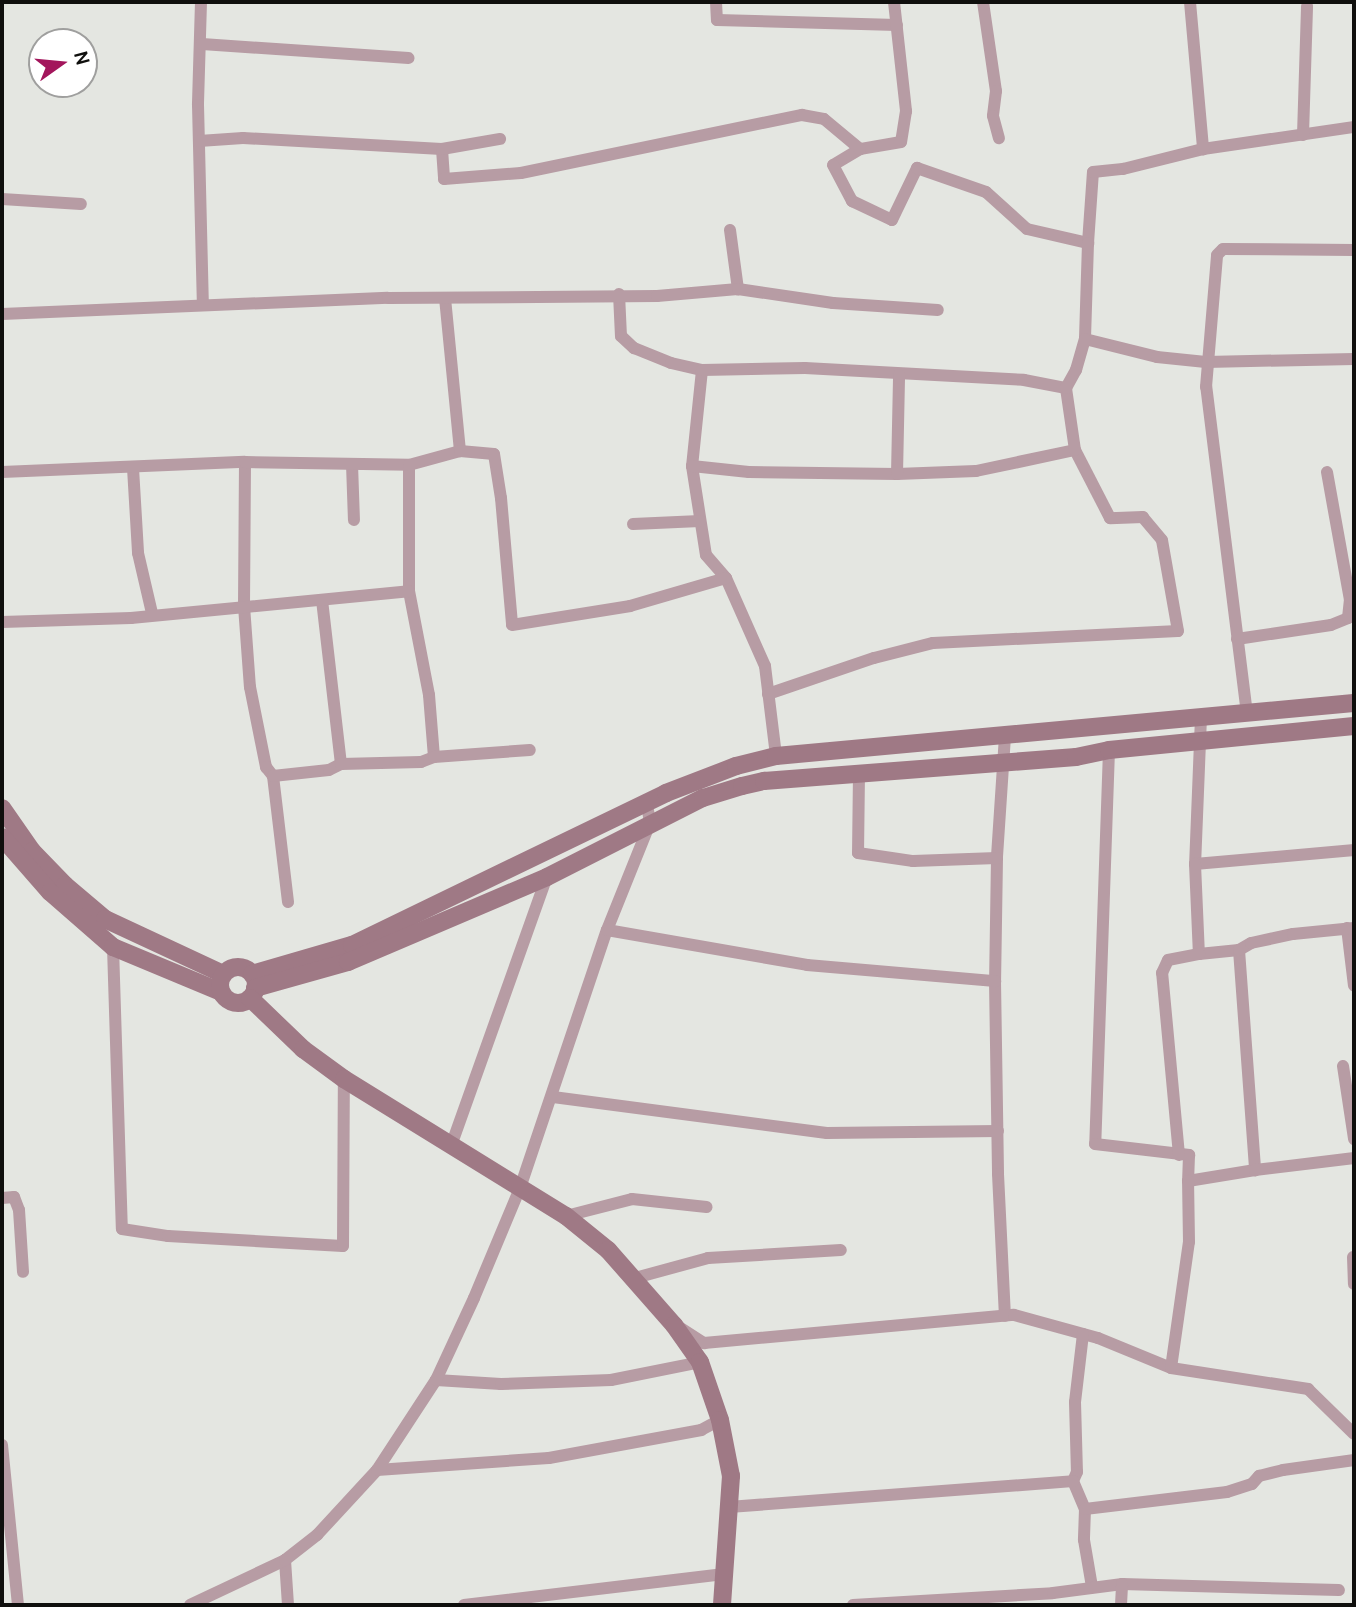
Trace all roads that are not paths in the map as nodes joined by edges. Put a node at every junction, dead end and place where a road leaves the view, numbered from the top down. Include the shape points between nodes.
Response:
1 (201, 2) edge
2 (716, 2) edge
3 (894, 2) edge
4 (983, 2) edge
5 (1190, 2) edge
6 (1307, 6) dead end
7 (897, 25) junction
8 (202, 44) junction
9 (409, 58) dead end
10 (1354, 127) edge
11 (1303, 135) junction
12 (999, 138) dead end
13 (500, 139) dead end
14 (199, 141) junction
15 (442, 149) junction
16 (860, 149) junction
17 (1203, 149) junction
18 (2, 199) edge
19 (81, 204) dead end
20 (730, 230) dead end
21 (1088, 243) junction
22 (1354, 250) edge
23 (737, 289) junction
24 (619, 294) junction
25 (445, 298) junction
26 (203, 305) junction
27 (939, 310) dead end
28 (2, 314) edge
29 (1084, 340) junction
30 (1354, 359) edge
31 (1206, 362) junction
32 (702, 370) junction
33 (899, 375) junction
34 (1066, 388) junction
35 (1075, 450) junction
36 (460, 451) junction
37 (245, 462) junction
38 (352, 464) junction
39 (409, 465) junction
40 (692, 466) junction
41 (133, 468) junction
42 (2, 472) edge
43 (1327, 472) dead end
44 (897, 474) junction
45 (354, 520) dead end
46 (700, 521) junction
47 (633, 524) dead end
48 (726, 578) junction
49 (409, 591) junction
50 (322, 600) junction
51 (244, 606) junction
52 (152, 613) junction
53 (2, 622) edge
54 (1237, 639) junction
55 (768, 694) junction
56 (1354, 703) edge
57 (1247, 714) junction
58 (1201, 718) junction
59 (1354, 726) edge
60 (1005, 736) junction
61 (1200, 742) junction
62 (530, 750) dead end
63 (1110, 750) junction
64 (776, 756) junction
65 (434, 757) junction
66 (1004, 763) junction
67 (341, 764) junction
68 (738, 765) junction
69 (859, 773) junction
70 (273, 776) junction
71 (742, 786) junction
72 (647, 803) junction
73 (2, 808) edge
74 (650, 823) junction
75 (4, 843) edge
76 (1354, 850) edge
77 (997, 858) junction
78 (1195, 864) junction
79 (547, 877) junction
80 (288, 901) dead end
81 (1351, 928) edge
82 (607, 930) junction
83 (113, 947) junction
84 (1239, 950) junction
85 (1199, 954) junction
86 (995, 981) junction
87 (222, 983) junction
88 (1354, 986) edge
89 (252, 987) junction
90 (1343, 1066) dead end
91 (344, 1079) junction
92 (553, 1097) junction
93 (998, 1131) junction
94 (1354, 1139) edge
95 (451, 1146) junction
96 (1179, 1155) junction
97 (1354, 1158) edge
98 (1255, 1170) junction
99 (1188, 1181) junction
100 (520, 1188) junction
101 (2, 1198) edge
102 (707, 1207) dead end
103 (566, 1216) junction
104 (841, 1250) dead end
105 (1353, 1257) edge
106 (23, 1272) dead end
107 (635, 1278) junction
108 (1354, 1284) edge
109 (1005, 1316) junction
110 (674, 1325) junction
111 (1083, 1334) junction
112 (700, 1362) junction
113 (1171, 1368) junction
114 (436, 1380) junction
115 (720, 1420) junction
116 (1354, 1434) edge
117 (2, 1445) edge
118 (1354, 1460) edge
119 (377, 1470) junction
120 (1073, 1481) junction
121 (729, 1507) junction
122 (1085, 1509) junction
123 (285, 1560) junction
124 (724, 1574) junction
125 (1122, 1584) junction
126 (1092, 1587) junction
127 (1339, 1590) dead end
128 (1054, 1599) edge
129 (952, 1602) edge
130 (18, 1605) edge
131 (190, 1605) edge
132 (288, 1605) edge
133 (464, 1605) edge
134 (722, 1605) edge
135 (853, 1605) edge
136 (1121, 1605) edge

1 - 8 street
2 - 7 street via 717,20
3 - 7 street
4 - 12 street
5 - 17 street
6 - 11 street
7 - 16 street via 906,111 901,142
8 - 9 street
8 - 14 street
10 - 11 street
11 - 17 street
13 - 15 street
14 - 15 street via 243,138
14 - 26 street
15 - 16 street via 444,178 521,173 802,115 824,119
16 - 21 street via 832,166 852,201 892,220 917,168 986,192 1027,229
17 - 21 street via 1093,172
18 - 19 street
20 - 23 street
21 - 29 street
22 - 31 street via 1220,250
23 - 24 street via 657,296
23 - 27 street via 833,303
24 - 25 street
24 - 32 street via 621,336 634,348
25 - 26 street
25 - 36 street
26 - 28 street
29 - 31 street via 1157,357
29 - 34 street
30 - 31 street
31 - 54 street
32 - 33 street via 805,368
32 - 40 street
33 - 34 street via 1024,380
33 - 44 street
34 - 35 street
35 - 44 street via 976,471
35 - 55 street via 1110,518 1143,517 1162,540 1178,631 933,643
36 - 39 street
36 - 48 street via 494,454 512,625 630,607
37 - 38 street
37 - 41 street
37 - 51 street
38 - 39 street
38 - 45 street
39 - 49 street
40 - 44 street via 749,472
40 - 46 street
41 - 42 street
41 - 52 street via 138,553
43 - 54 street via 1350,600 1348,618 1331,625
46 - 47 street
46 - 48 street via 706,555
48 - 55 street via 765,666
49 - 50 street
49 - 65 street via 429,695
50 - 51 street
50 - 67 street
51 - 52 street
51 - 70 street via 250,687 266,767
52 - 53 street via 131,618
54 - 57 street
55 - 64 street
56 - 57 main road
57 - 58 main road
58 - 60 main road
58 - 61 street
59 - 61 main road
60 - 64 main road
60 - 66 street
61 - 63 main road
61 - 78 street
62 - 65 street
63 - 66 main road
63 - 96 street via 1095,1144
64 - 68 main road
65 - 67 street via 421,762
66 - 69 main road
66 - 77 street
67 - 70 street via 329,770
68 - 71 main road
68 - 72 main road
69 - 71 main road
69 - 77 street via 858,853 913,861
70 - 80 street
71 - 74 main road
72 - 74 street
72 - 89 main road via 352,945
73 - 87 main road via 32,851 105,919
74 - 79 main road
74 - 82 street
75 - 83 main road via 58,900
76 - 78 street
77 - 86 street
78 - 85 street
79 - 89 main road via 348,962
79 - 95 street
81 - 84 street via 1293,934
81 - 88 street
82 - 86 street via 807,965
82 - 92 street
83 - 87 main road
83 - 91 street via 122,1229 343,1246
84 - 85 street
84 - 98 street
85 - 96 street via 1168,960 1162,973
86 - 93 street
87 - 89 main road via 239,967
87 - 89 main road via 234,1003
89 - 91 main road via 303,1049
90 - 94 street
91 - 95 main road
92 - 93 street via 827,1133
92 - 100 street
93 - 109 street
95 - 100 main road
96 - 99 street via 1189,1155
97 - 98 street
98 - 99 street
99 - 113 street via 1189,1242
100 - 103 main road
100 - 114 street
101 - 106 street via 14,1197 19,1210
102 - 103 street via 632,1199
103 - 107 main road
104 - 107 street via 708,1258
105 - 108 street
107 - 110 main road
109 - 110 street via 704,1343
109 - 111 street
110 - 112 main road
111 - 113 street
111 - 120 street
112 - 114 street via 611,1380 501,1384
112 - 115 main road
113 - 116 street via 1308,1389
114 - 119 street
115 - 119 street via 701,1430 549,1458
115 - 121 main road via 731,1476
117 - 130 street
118 - 122 street via 1259,1476 1252,1484 1227,1492
119 - 123 street via 317,1535
120 - 121 street
120 - 122 street
121 - 124 main road
122 - 126 street via 1084,1540
123 - 131 street
123 - 132 street
124 - 133 street
124 - 134 main road
125 - 126 street
125 - 127 street
125 - 136 street
126 - 128 street
128 - 129 street
129 - 135 street

